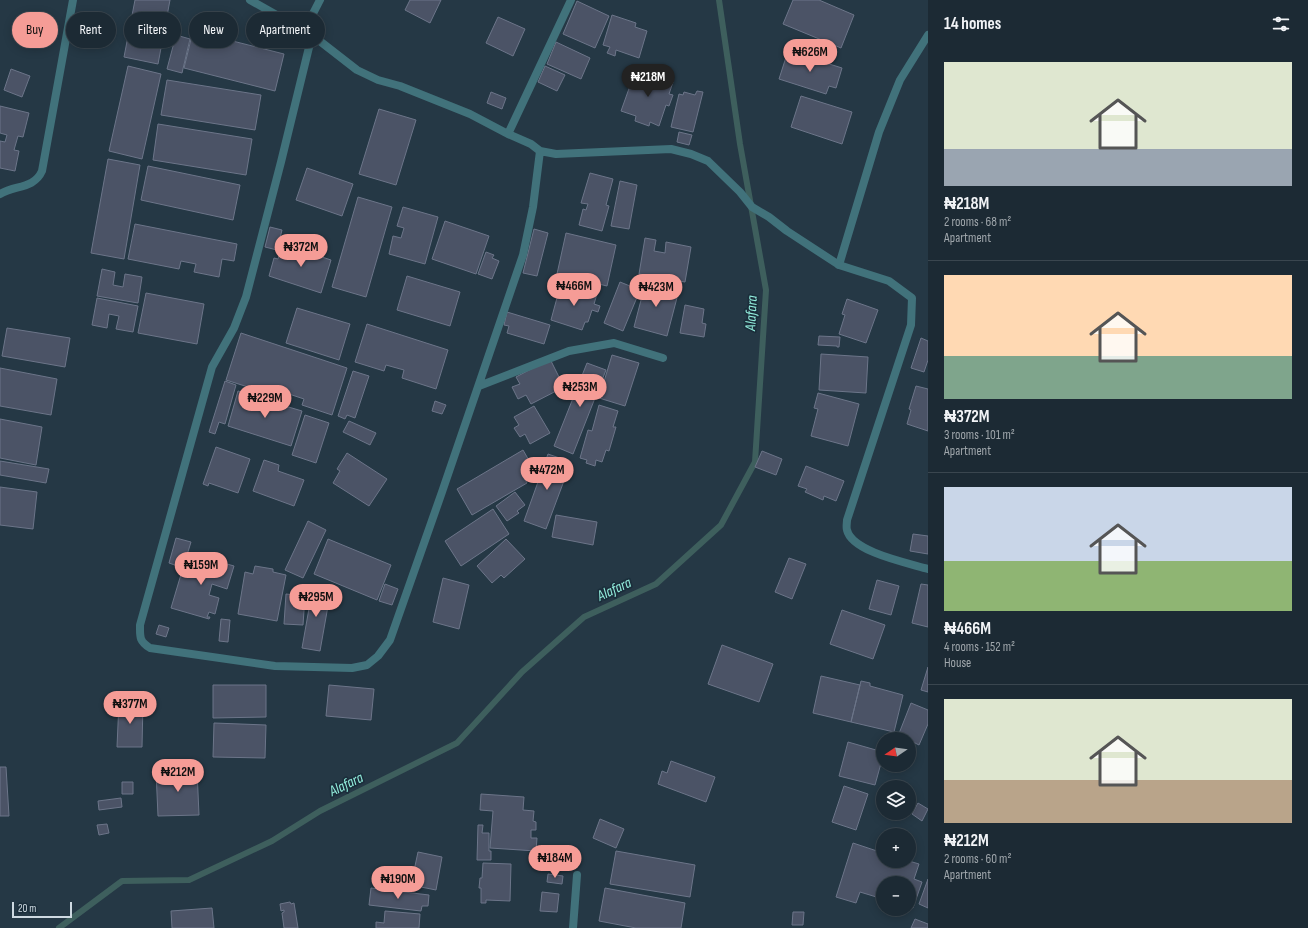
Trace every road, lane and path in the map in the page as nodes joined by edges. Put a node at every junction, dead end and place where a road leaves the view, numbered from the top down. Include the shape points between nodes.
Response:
1 (73, 0) edge
2 (250, 0) edge
3 (320, 0) edge
4 (572, 0) edge
5 (271, 12) edge
6 (314, 12) edge
7 (928, 35) edge
8 (325, 45) edge
9 (309, 48) edge
10 (508, 134) junction
11 (540, 150) junction
12 (0, 194) edge
13 (840, 265) junction
14 (663, 358) dead end
15 (479, 386) junction
16 (928, 569) edge
17 (577, 875) dead end
18 (573, 928) edge

1 - 12 street via 42,171 39,178 32,183
2 - 5 street
3 - 6 street
4 - 10 street
7 - 13 street via 900,80 879,132
8 - 10 street via 357,70 470,114
9 - 15 street via 246,297 234,328 212,367 140,624 143,643 150,648 275,666 352,668 367,664 378,656 390,640
10 - 11 street
11 - 13 street via 556,154 671,149 691,154 708,161 752,207
11 - 15 street via 533,207 523,255
13 - 16 street via 889,280 912,298 911,325 847,520 847,530 852,538 876,554
14 - 15 street via 614,343 569,351
17 - 18 street

